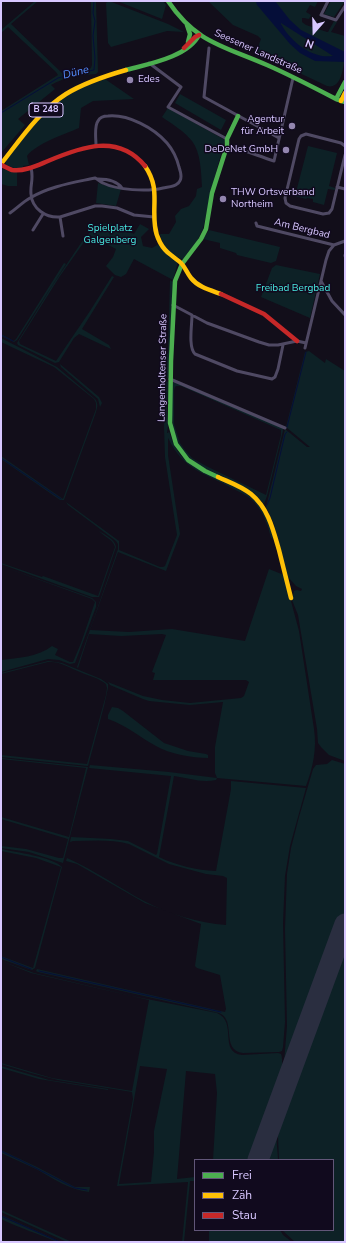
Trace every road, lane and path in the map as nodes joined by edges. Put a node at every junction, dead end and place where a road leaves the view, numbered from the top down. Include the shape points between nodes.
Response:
1 (168, 1) edge
2 (328, 1) edge
3 (345, 6) edge
4 (187, 24) junction
5 (199, 35) junction
6 (188, 44) junction
7 (209, 48) dead end
8 (182, 51) junction
9 (149, 63) junction
10 (293, 78) junction
11 (345, 82) edge
12 (345, 93) edge
13 (340, 101) edge
14 (345, 106) edge
15 (238, 116) junction
16 (279, 138) junction
17 (227, 139) junction
18 (96, 145) junction
19 (227, 146) junction
20 (345, 146) edge
21 (345, 155) edge
22 (1, 164) edge
23 (31, 168) junction
24 (337, 187) junction
25 (345, 189) edge
26 (154, 190) junction
27 (31, 197) junction
28 (10, 213) dead end
29 (43, 214) junction
30 (60, 217) junction
31 (154, 217) junction
32 (256, 223) dead end
33 (33, 230) dead end
34 (63, 236) dead end
35 (345, 241) edge
36 (334, 245) junction
37 (182, 264) junction
38 (321, 281) junction
39 (173, 305) junction
40 (192, 315) junction
41 (345, 315) edge
42 (297, 341) junction
43 (306, 343) junction
44 (282, 345) junction
45 (305, 348) dead end
46 (170, 379) junction
47 (285, 428) dead end
48 (291, 598) dead end

1 - 4 street
2 - 3 street via 321,15 336,20
4 - 5 street
4 - 6 street via 190,34
5 - 6 street, Seesener Landstraße / B 248
5 - 8 street, Seesener Landstraße / B 248 via 197,40
5 - 10 street, Seesener Landstraße via 220,47 250,57
6 - 8 street, Seesener Landstraße / B 248
7 - 15 street via 204,97
8 - 9 street, Seesener Landstraße / B 248
9 - 17 street via 181,87 168,106
9 - 22 street, Seesener Landstraße / B 248 via 85,84 65,94 37,120
10 - 13 street, Seesener Landstraße
10 - 16 street
11 - 13 street
12 - 13 street
13 - 14 street
15 - 16 street
15 - 17 street
16 - 19 street via 274,161
17 - 19 street, Langenholtenser Straße
18 - 23 street via 77,149
18 - 26 street via 115,146 136,157 148,170
18 - 26 street via 96,123 100,118 107,116 137,121 162,138 174,152 181,178 175,186
19 - 37 street, Langenholtenser Straße via 212,193 206,229
20 - 24 street via 306,134 301,136 285,200 290,206 327,214 332,210
21 - 24 street
22 - 23 street via 7,169
23 - 27 street
24 - 25 street
26 - 27 street via 122,188 102,183 98,179 90,179 72,182
26 - 31 street
27 - 28 street
27 - 29 street
29 - 30 street
29 - 33 street
30 - 31 street via 102,206 117,208 134,215
30 - 34 street
31 - 37 street via 154,226 161,244
32 - 36 street, Am Bergbad via 257,226
35 - 36 street, Am Bergbad
36 - 38 street via 327,256
37 - 39 street, Langenholtenser Straße via 175,281
37 - 42 street via 191,279 199,285 258,310
38 - 41 street via 332,301
38 - 43 street
39 - 40 street
39 - 46 street, Langenholtenser Straße
40 - 44 street via 259,342
40 - 44 street via 192,351 237,371 272,379 278,369
42 - 43 street
42 - 44 street
43 - 45 street
46 - 47 street
46 - 48 street, Langenholtenser Straße via 170,423 179,450 192,463 242,488 261,504 272,525

